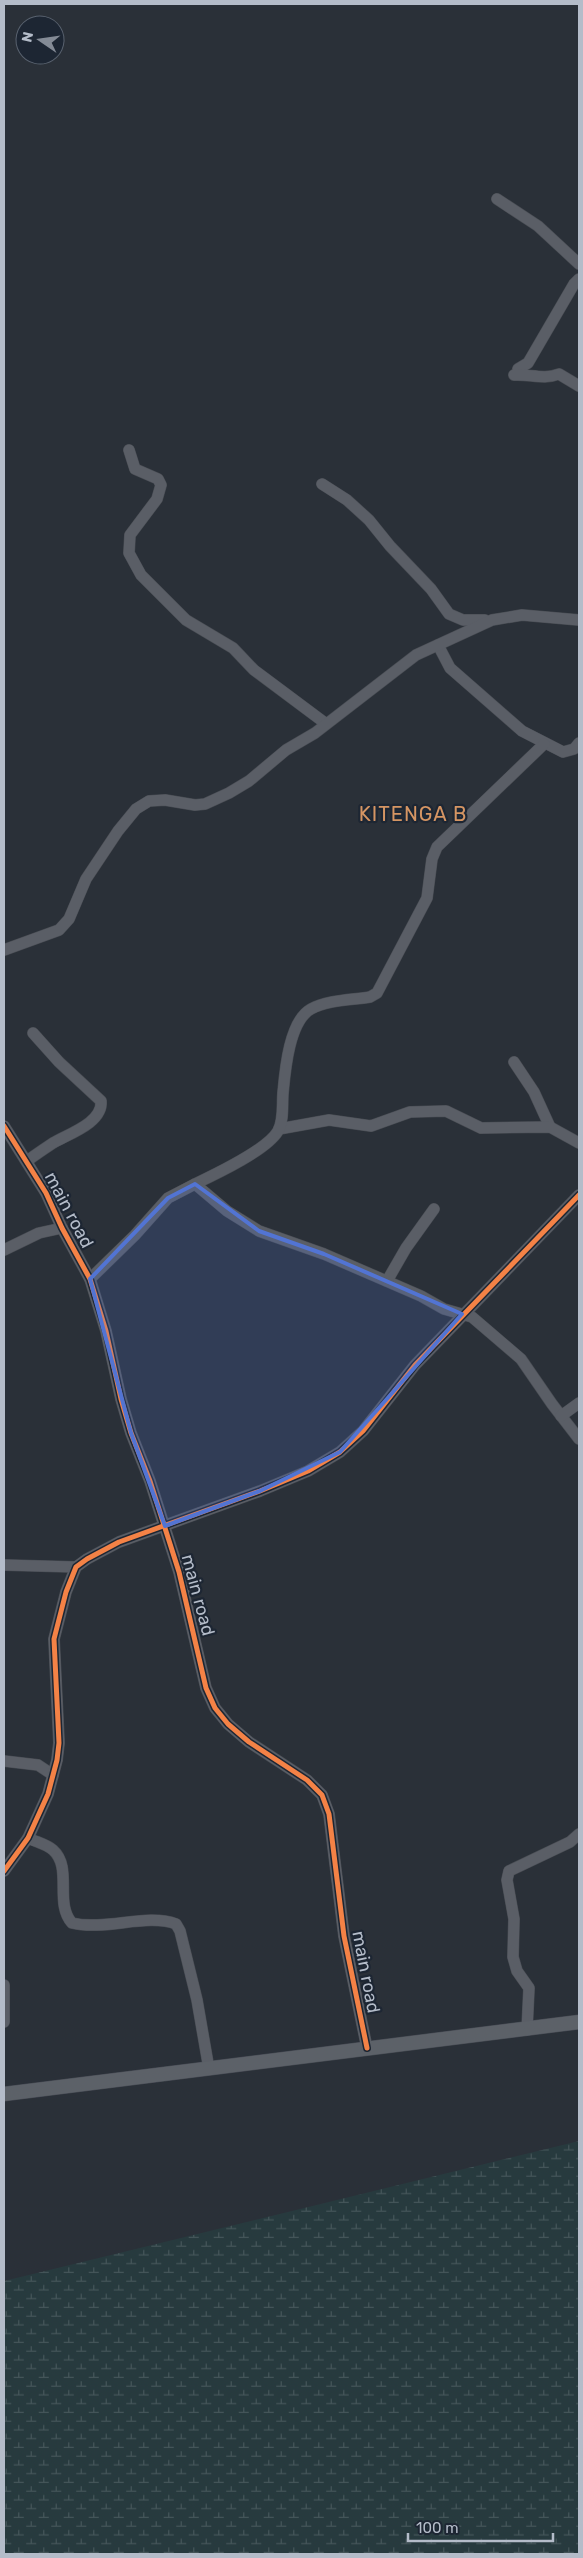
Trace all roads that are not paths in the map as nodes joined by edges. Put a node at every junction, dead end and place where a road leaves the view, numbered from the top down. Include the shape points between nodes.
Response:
1 (497, 199) dead end
2 (579, 264) edge
3 (579, 279) edge
4 (579, 386) edge
5 (128, 450) dead end
6 (322, 484) dead end
7 (492, 620) junction
8 (579, 620) edge
9 (438, 645) junction
10 (325, 723) junction
11 (579, 743) edge
12 (544, 744) junction
13 (4, 950) edge
14 (33, 1033) dead end
15 (514, 1062) dead end
16 (4, 1126) edge
17 (550, 1127) junction
18 (279, 1129) junction
19 (579, 1143) edge
20 (27, 1161) junction
21 (195, 1184) junction
22 (579, 1194) edge
23 (434, 1209) dead end
24 (62, 1228) junction
25 (4, 1250) edge
26 (90, 1279) junction
27 (387, 1282) junction
28 (462, 1314) junction
29 (579, 1403) edge
30 (561, 1416) junction
31 (579, 1439) edge
32 (165, 1526) junction
33 (4, 1565) edge
34 (76, 1567) junction
35 (4, 1761) edge
36 (53, 1776) junction
37 (579, 1834) edge
38 (28, 1838) junction
39 (4, 1871) edge
40 (4, 1985) edge
41 (4, 2022) edge
42 (579, 2022) edge
43 (527, 2030) junction
44 (367, 2048) junction
45 (209, 2069) junction
46 (4, 2094) edge

1 - 2 street via 538,226
3 - 4 street via 528,363 516,372 548,378 559,374
5 - 10 street via 135,469 158,479 161,485 157,499 130,535 129,553 141,575 186,620 233,648 254,670
6 - 7 street via 369,520 449,614 463,620
7 - 8 street via 522,615
7 - 9 street
9 - 10 street via 402,664
9 - 12 street via 450,668 522,732
10 - 13 street via 229,793 205,804 149,801 136,809 86,879 69,919 58,930
11 - 12 street via 568,752
12 - 18 street via 437,847 432,859 427,898 377,993 312,1008 302,1014 295,1028 286,1066
14 - 20 street via 102,1105 86,1124
15 - 17 street via 534,1092
16 - 20 street, main road
17 - 18 street via 481,1128 446,1111 410,1112 371,1126 329,1120
17 - 19 street
18 - 21 street via 247,1157
20 - 24 street, main road
21 - 26 street via 168,1198 135,1236
21 - 27 street via 227,1211 259,1231 324,1254
22 - 28 street
23 - 27 street
24 - 25 street via 39,1233
24 - 26 street, main road
26 - 32 street, main road via 131,1433
27 - 28 street
28 - 30 street via 472,1317 517,1355
28 - 32 street via 414,1365 362,1431 340,1452 308,1471
29 - 30 street
30 - 31 street
32 - 34 street via 119,1542
32 - 44 street, main road via 191,1615 206,1688 215,1708 249,1742 307,1780 322,1796 329,1814 344,1936
33 - 34 street
34 - 36 street via 54,1639 59,1743
35 - 36 street via 38,1765
36 - 38 street
37 - 43 street via 570,1842 508,1871 514,1919 512,1957 529,1988
38 - 39 street
38 - 45 street via 51,1848 61,1861 65,1916 72,1923 100,1925 162,1920 176,1924 192,1980
40 - 41 street
42 - 43 main road
43 - 44 main road
44 - 45 main road
45 - 46 main road

